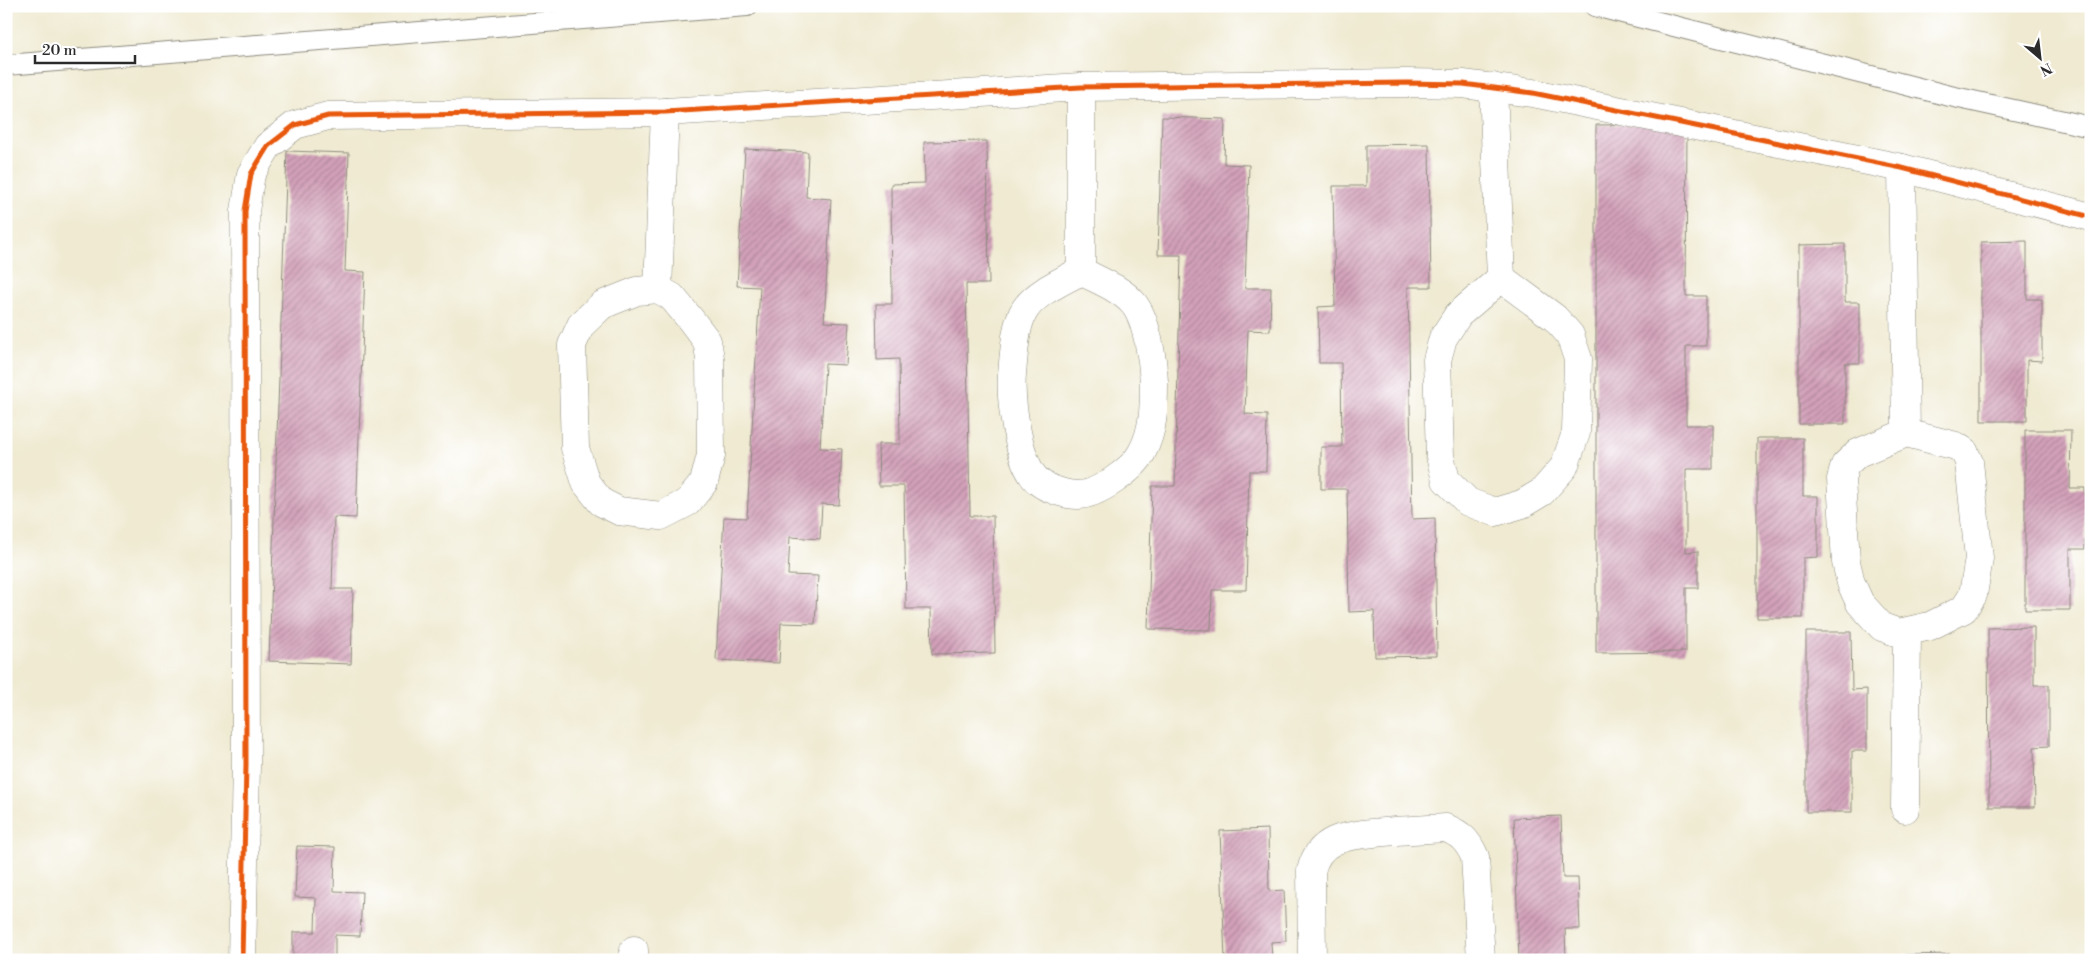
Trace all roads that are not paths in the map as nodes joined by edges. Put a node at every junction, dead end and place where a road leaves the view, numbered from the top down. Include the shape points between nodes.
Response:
1 (747, 6) edge
2 (1596, 6) edge
3 (6, 65) edge
4 (1080, 87) junction
5 (1493, 87) junction
6 (665, 112) junction
7 (2091, 127) edge
8 (1902, 168) junction
9 (2091, 217) edge
10 (1081, 271) junction
11 (1501, 278) junction
12 (658, 289) junction
13 (1906, 433) junction
14 (1907, 632) junction
15 (1905, 809) dead end
16 (242, 960) edge
17 (1312, 960) edge
18 (1481, 960) edge

1 - 3 lane
2 - 7 lane via 1950,96
4 - 5 street via 1406,82
4 - 6 street
4 - 10 street
5 - 8 street
5 - 11 street
6 - 12 street
6 - 16 street via 328,116 295,125 268,146 251,174 245,211 246,764
8 - 9 street
8 - 13 street
10 - 10 street via 1133,302 1143,320 1154,371 1154,408 1142,454 1122,474 1079,495 1060,492 1038,482 1033,474 1019,444 1011,386 1016,329 1025,307 1046,289
11 - 11 street via 1458,315 1443,338 1437,360 1440,456 1446,480 1468,502 1495,512 1522,504 1542,492 1564,467 1576,433 1578,359 1570,335 1555,318
12 - 12 street via 672,298 707,341 710,358 711,455 704,482 688,502 661,516 619,511 601,502 586,483 575,448 572,346 581,325 602,305 637,291
13 - 14 street via 1858,453 1845,465 1841,479 1841,511 1846,562 1860,603 1882,627 1899,633
13 - 14 street via 1964,451 1969,462 1979,558 1978,578 1964,609 1930,626
14 - 15 street
17 - 18 street via 1311,871 1322,849 1345,836 1446,828 1461,834 1475,857

